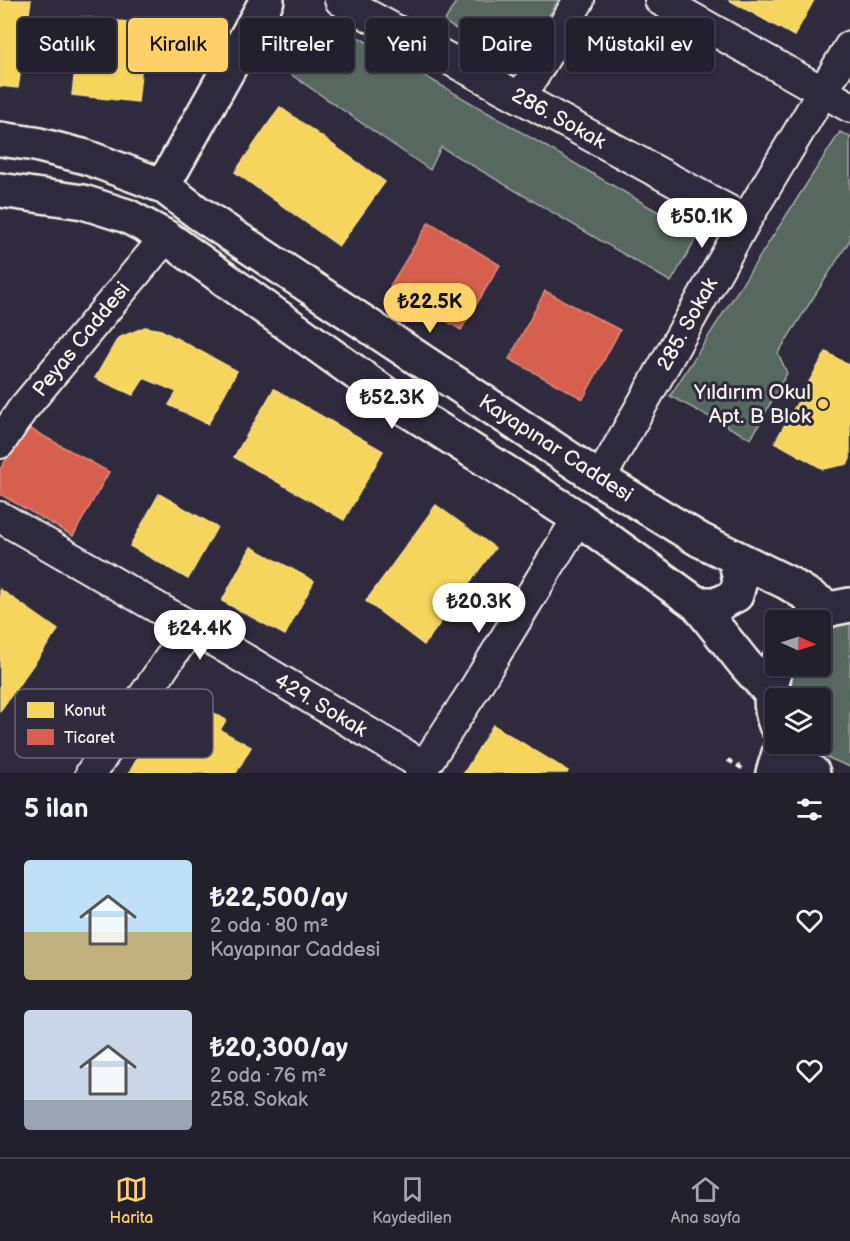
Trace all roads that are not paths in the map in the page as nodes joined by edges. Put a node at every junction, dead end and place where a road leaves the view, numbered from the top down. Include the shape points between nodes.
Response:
1 (267, 0) edge
2 (340, 0) edge
3 (579, 0) edge
4 (660, 0) edge
5 (850, 46) edge
6 (823, 92) junction
7 (521, 97) junction
8 (850, 107) edge
9 (0, 139) edge
10 (163, 186) junction
11 (0, 190) edge
12 (746, 220) junction
13 (166, 237) junction
14 (0, 443) edge
15 (600, 479) junction
16 (0, 517) edge
17 (578, 518) junction
18 (735, 557) junction
19 (698, 604) junction
20 (836, 608) edge
21 (190, 627) junction
22 (773, 678) edge
23 (148, 689) edge
24 (780, 754) edge
25 (791, 754) edge
26 (101, 758) edge
27 (422, 770) edge
28 (91, 773) edge
29 (773, 773) edge
30 (813, 773) edge

1 - 10 main road
2 - 7 street, 286. Sokak
3 - 7 street
4 - 6 street
5 - 6 street, 285. Sokak
6 - 8 street
6 - 12 street, 285. Sokak
7 - 12 street, 286. Sokak
9 - 10 main road, Kayapınar Caddesi via 87,157
10 - 15 main road, Kayapınar Caddesi
11 - 13 main road via 83,202 127,216
12 - 15 street, 285. Sokak
13 - 14 street, Peyas Caddesi via 22,410
13 - 17 main road via 408,410
15 - 18 main road, Kayapınar Caddesi
16 - 21 street, 429. Sokak
17 - 19 main road
17 - 27 street
18 - 19 main road via 740,580 736,595 719,604
18 - 20 main road, Kayapınar Caddesi
19 - 22 main road via 745,664
21 - 23 street
21 - 27 street, 429. Sokak
24 - 29 main road
25 - 30 main road
26 - 28 street

